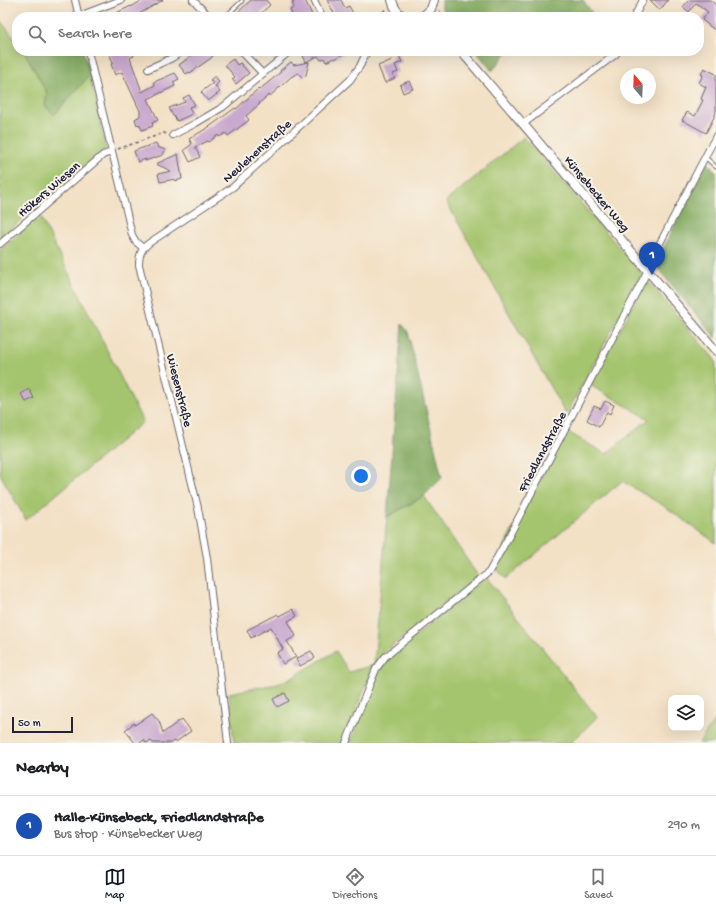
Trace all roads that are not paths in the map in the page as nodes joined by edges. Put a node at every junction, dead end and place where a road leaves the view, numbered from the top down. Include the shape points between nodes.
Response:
1 (75, 0) edge
2 (121, 0) edge
3 (193, 0) edge
4 (314, 0) edge
5 (434, 0) edge
6 (643, 0) edge
7 (242, 1) edge
8 (389, 3) edge
9 (78, 12) edge
10 (90, 12) edge
11 (205, 12) edge
12 (230, 12) edge
13 (320, 12) edge
14 (396, 12) edge
15 (430, 12) edge
16 (637, 12) edge
17 (89, 56) edge
18 (175, 56) edge
19 (246, 56) edge
20 (284, 56) edge
21 (365, 56) edge
22 (465, 56) edge
23 (613, 56) edge
24 (148, 69) dead end
25 (262, 73) junction
26 (523, 124) junction
27 (173, 135) road end
28 (716, 136) edge
29 (111, 152) junction
30 (705, 157) junction
31 (716, 167) edge
32 (0, 244) edge
33 (142, 248) junction
34 (648, 270) junction
35 (716, 351) edge
36 (228, 743) edge
37 (346, 743) edge

1 - 9 street
2 - 10 street
3 - 11 street
4 - 13 street
5 - 15 street
6 - 16 street
7 - 12 lane
8 - 14 street
17 - 29 street
18 - 24 street
19 - 25 street
20 - 25 street
21 - 33 street, Neulehenstraße via 350,80 233,186
22 - 26 street, Künsebecker Weg
23 - 26 street
25 - 27 street via 222,107
26 - 34 street, Künsebecker Weg
28 - 30 street, Friedlandstraße
29 - 32 street, Hökers Wiesen via 103,155
29 - 33 street via 132,235
30 - 31 lane
30 - 34 street, Friedlandstraße
33 - 36 street, Wiesenstraße via 139,265 198,508 207,558
34 - 35 street, Künsebecker Weg
34 - 37 street, Friedlandstraße via 489,572 385,657 376,669

